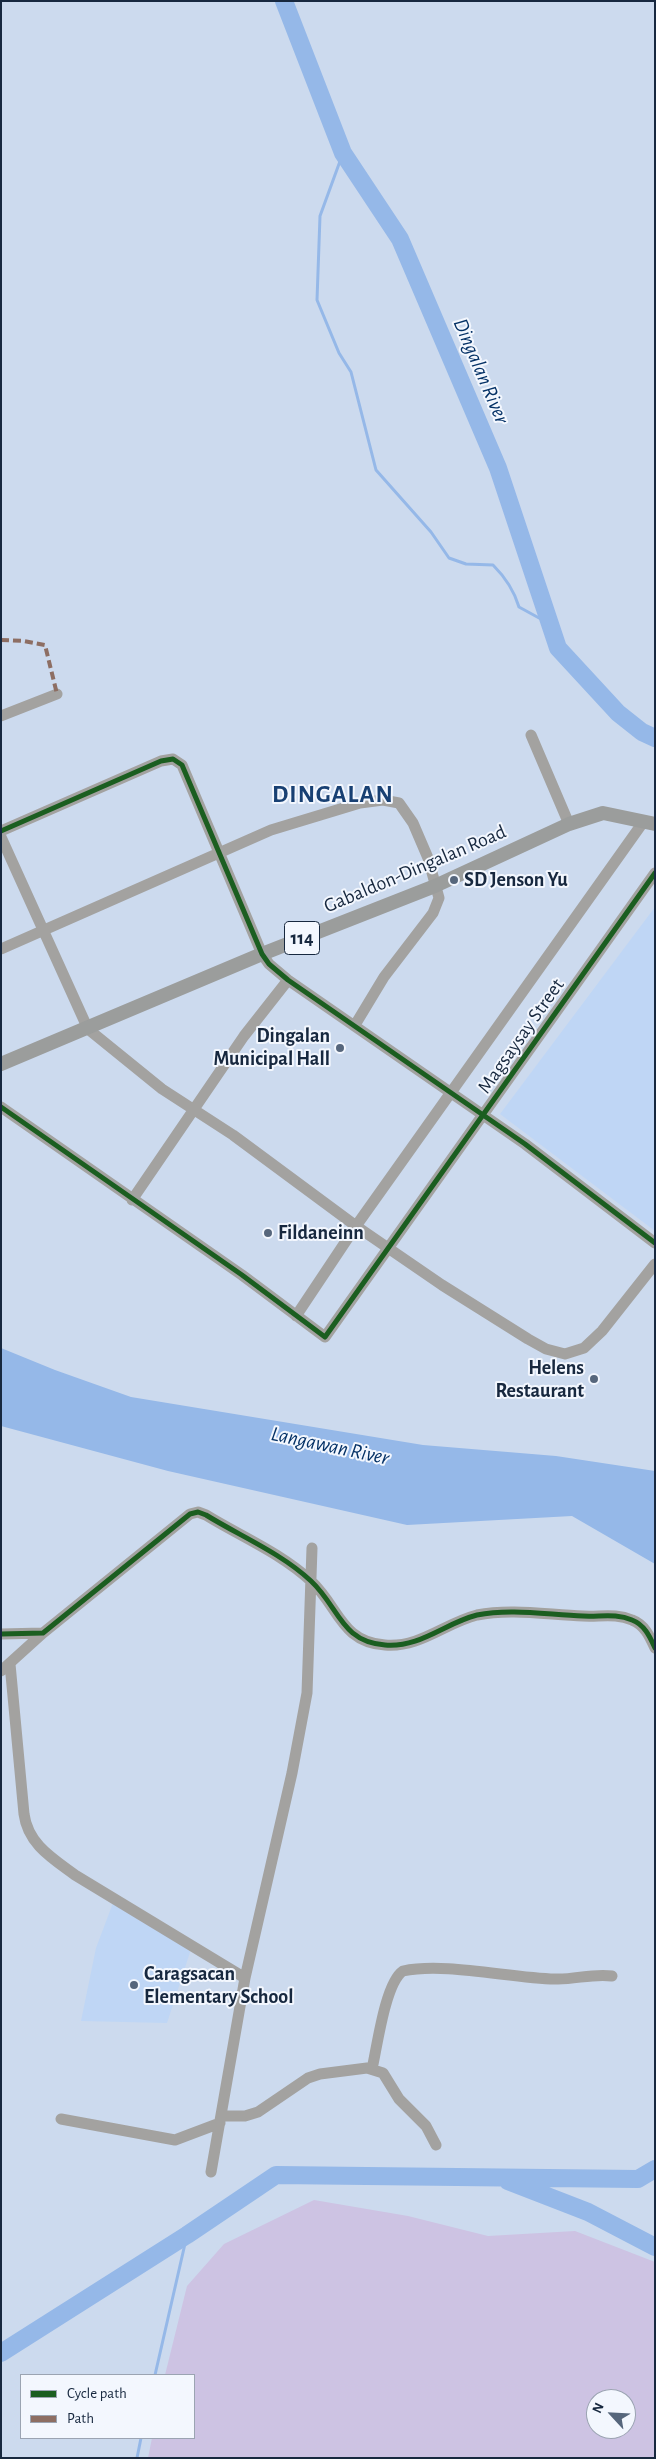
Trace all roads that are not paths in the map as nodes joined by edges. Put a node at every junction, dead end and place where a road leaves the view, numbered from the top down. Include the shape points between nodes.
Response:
1 (57, 694) dead end
2 (1, 716) edge
3 (531, 735) dead end
4 (650, 822) edge
5 (569, 824) junction
6 (1, 832) edge
7 (1, 837) edge
8 (219, 854) junction
9 (655, 873) edge
10 (435, 886) junction
11 (45, 930) junction
12 (1, 949) edge
13 (262, 954) junction
14 (288, 980) junction
15 (355, 1025) junction
16 (88, 1029) junction
17 (1, 1064) edge
18 (451, 1094) junction
19 (1, 1107) edge
20 (193, 1109) junction
21 (483, 1117) junction
22 (132, 1200) junction
23 (356, 1226) junction
24 (655, 1242) edge
25 (387, 1248) junction
26 (655, 1264) edge
27 (296, 1316) junction
28 (312, 1548) dead end
29 (310, 1580) junction
30 (43, 1633) junction
31 (1, 1634) edge
32 (655, 1648) edge
33 (6, 1667) edge
34 (612, 1976) dead end
35 (245, 1978) junction
36 (372, 2070) junction
37 (61, 2119) dead end
38 (220, 2120) junction
39 (436, 2145) dead end
40 (211, 2172) dead end

1 - 2 street
3 - 5 street
4 - 5 main road, Gabaldon-Dingalan Road / 114 via 602,813
4 - 18 street, Magsaysay Street
5 - 10 main road, Gabaldon-Dingalan Road / 114
6 - 8 street via 173,759 182,765
7 - 11 street
8 - 10 street via 279,828 340,808 383,800 399,802 413,823 428,858
8 - 11 street
8 - 13 street
9 - 21 street, Magsaysay Street
10 - 13 main road, Gabaldon-Dingalan Road / 114
10 - 15 street via 439,898 433,913 384,977
11 - 12 street
11 - 16 street
13 - 14 street
13 - 16 main road, Gabaldon-Dingalan Road / 114
14 - 15 street
14 - 20 street
15 - 18 street
16 - 17 main road, Gabaldon-Dingalan Road / 114
16 - 20 street via 127,1063
18 - 21 street
18 - 23 street, Magsaysay Street
19 - 22 street
20 - 22 street
20 - 23 street
21 - 24 street via 525,1144
21 - 25 street, Magsaysay Street
22 - 27 street
23 - 25 street
23 - 27 street, Magsaysay Street
25 - 26 street via 528,1340 565,1354 584,1348 602,1331
25 - 27 street, Magsaysay Street via 325,1338
28 - 29 street
29 - 30 street via 276,1556 198,1512 185,1518
29 - 32 street via 349,1632 370,1643 404,1645 477,1616 498,1612 614,1615 633,1620 647,1631
29 - 35 street via 307,1693
30 - 31 street
30 - 33 street
33 - 35 street via 26,1828 32,1838 51,1858 75,1875
34 - 36 street via 602,1974 556,1979 442,1970 403,1971 393,1982
35 - 38 street
36 - 38 street via 314,2075 258,2112
36 - 39 street via 384,2073 399,2099 426,2126
37 - 38 street via 175,2140
38 - 40 street

